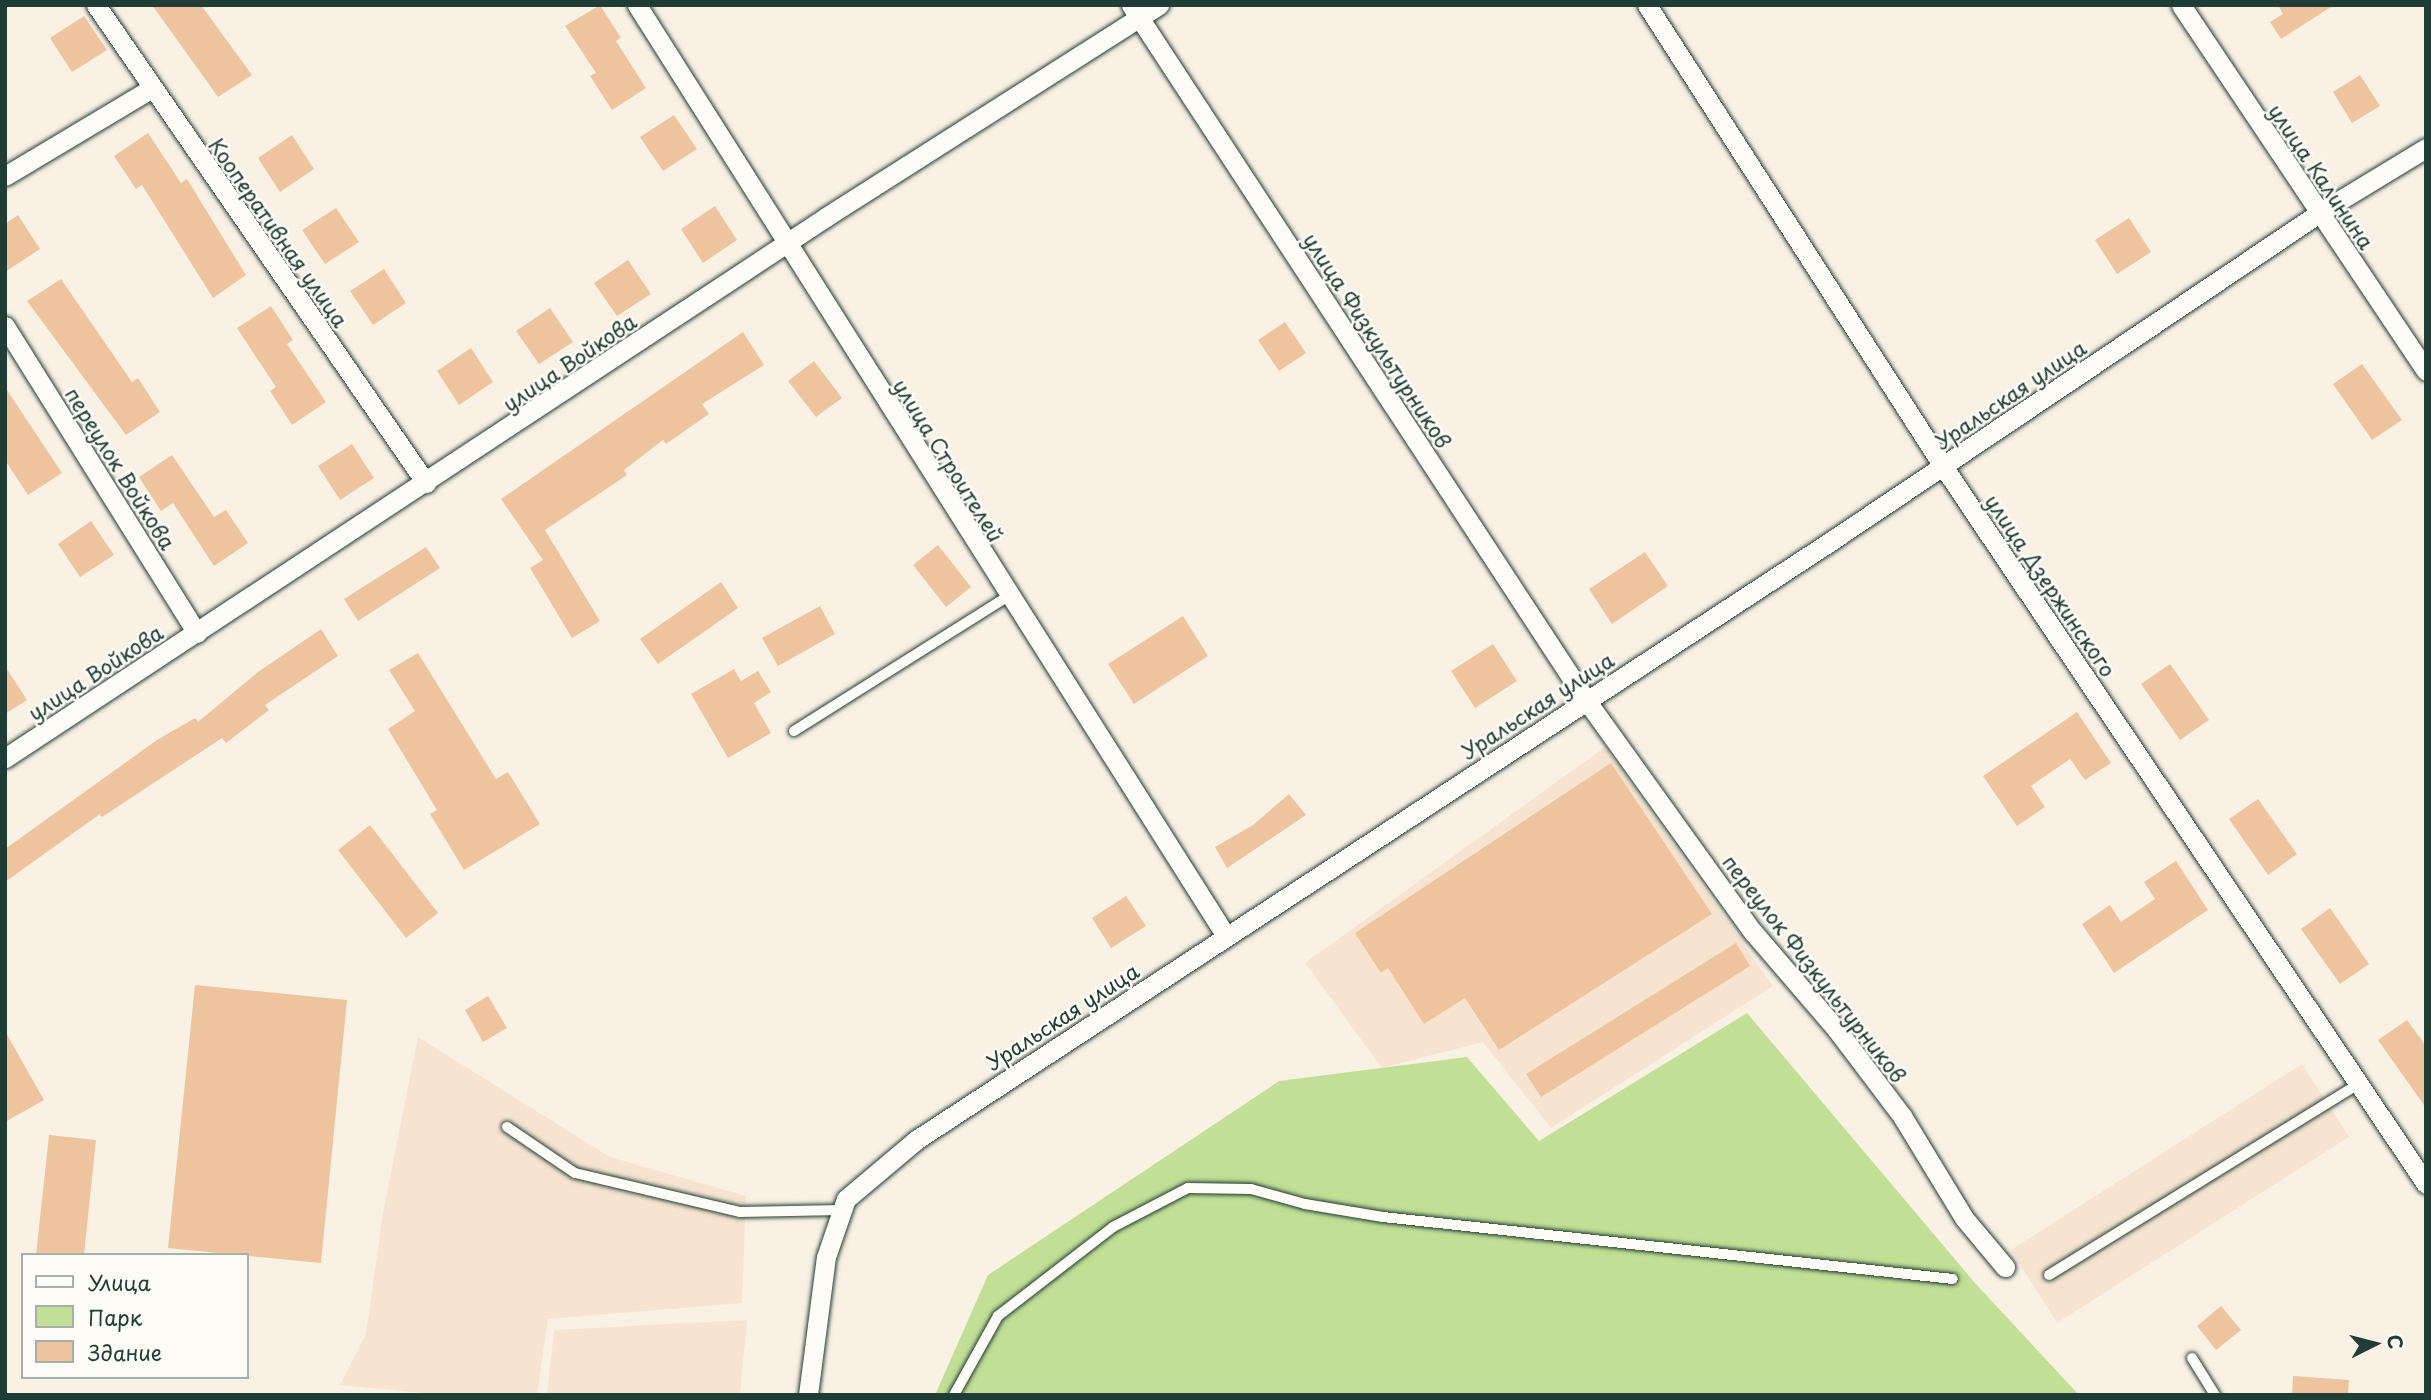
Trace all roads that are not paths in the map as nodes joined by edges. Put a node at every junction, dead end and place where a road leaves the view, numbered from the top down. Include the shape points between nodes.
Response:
1 (96, 5) edge
2 (637, 5) edge
3 (1159, 5) edge
4 (1647, 5) edge
5 (2182, 5) edge
6 (1135, 12) edge
7 (152, 88) junction
8 (2426, 148) edge
9 (5, 176) edge
10 (2319, 214) junction
11 (786, 245) junction
12 (5, 326) edge
13 (2426, 371) edge
14 (1943, 466) junction
15 (426, 483) junction
16 (1008, 596) junction
17 (197, 633) junction
18 (1586, 700) junction
19 (794, 731) dead end
20 (5, 758) edge
21 (1226, 936) junction
22 (2357, 1085) junction
23 (507, 1127) dead end
24 (2426, 1184) edge
25 (842, 1210) junction
26 (2004, 1267) dead end
27 (2049, 1275) dead end
28 (1953, 1279) dead end
29 (2192, 1358) dead end
30 (808, 1395) edge
31 (954, 1395) edge
32 (2215, 1395) edge

1 - 7 street, Кооперативная улица
2 - 11 street, улица Строителей
3 - 6 street, улица Войкова
4 - 14 street, улица Дзержинского
5 - 10 street, улица Калинина
6 - 11 street, улица Войкова
6 - 18 street, улица Физкультурников
7 - 9 street
7 - 15 street, Кооперативная улица
8 - 10 street, Уральская улица
10 - 13 street, улица Калинина
10 - 14 street, Уральская улица
11 - 15 street, улица Войкова
11 - 16 street, улица Строителей
12 - 17 street, переулок Войкова
14 - 18 street, Уральская улица
14 - 22 street, улица Дзержинского
15 - 17 street, улица Войкова
16 - 19 lane
16 - 21 street, улица Строителей
17 - 20 street, улица Войкова
18 - 21 street, Уральская улица
18 - 26 street, переулок Физкультурников via 1753,932 1837,1030 1902,1116 1965,1218
21 - 25 street, Уральская улица via 916,1140 846,1199
22 - 24 street, улица Дзержинского
22 - 27 lane
23 - 25 lane via 575,1173 740,1212
25 - 30 street, Уральская улица via 826,1257
28 - 31 lane via 1383,1217 1251,1189 1188,1188 1113,1227 998,1316
29 - 32 lane

